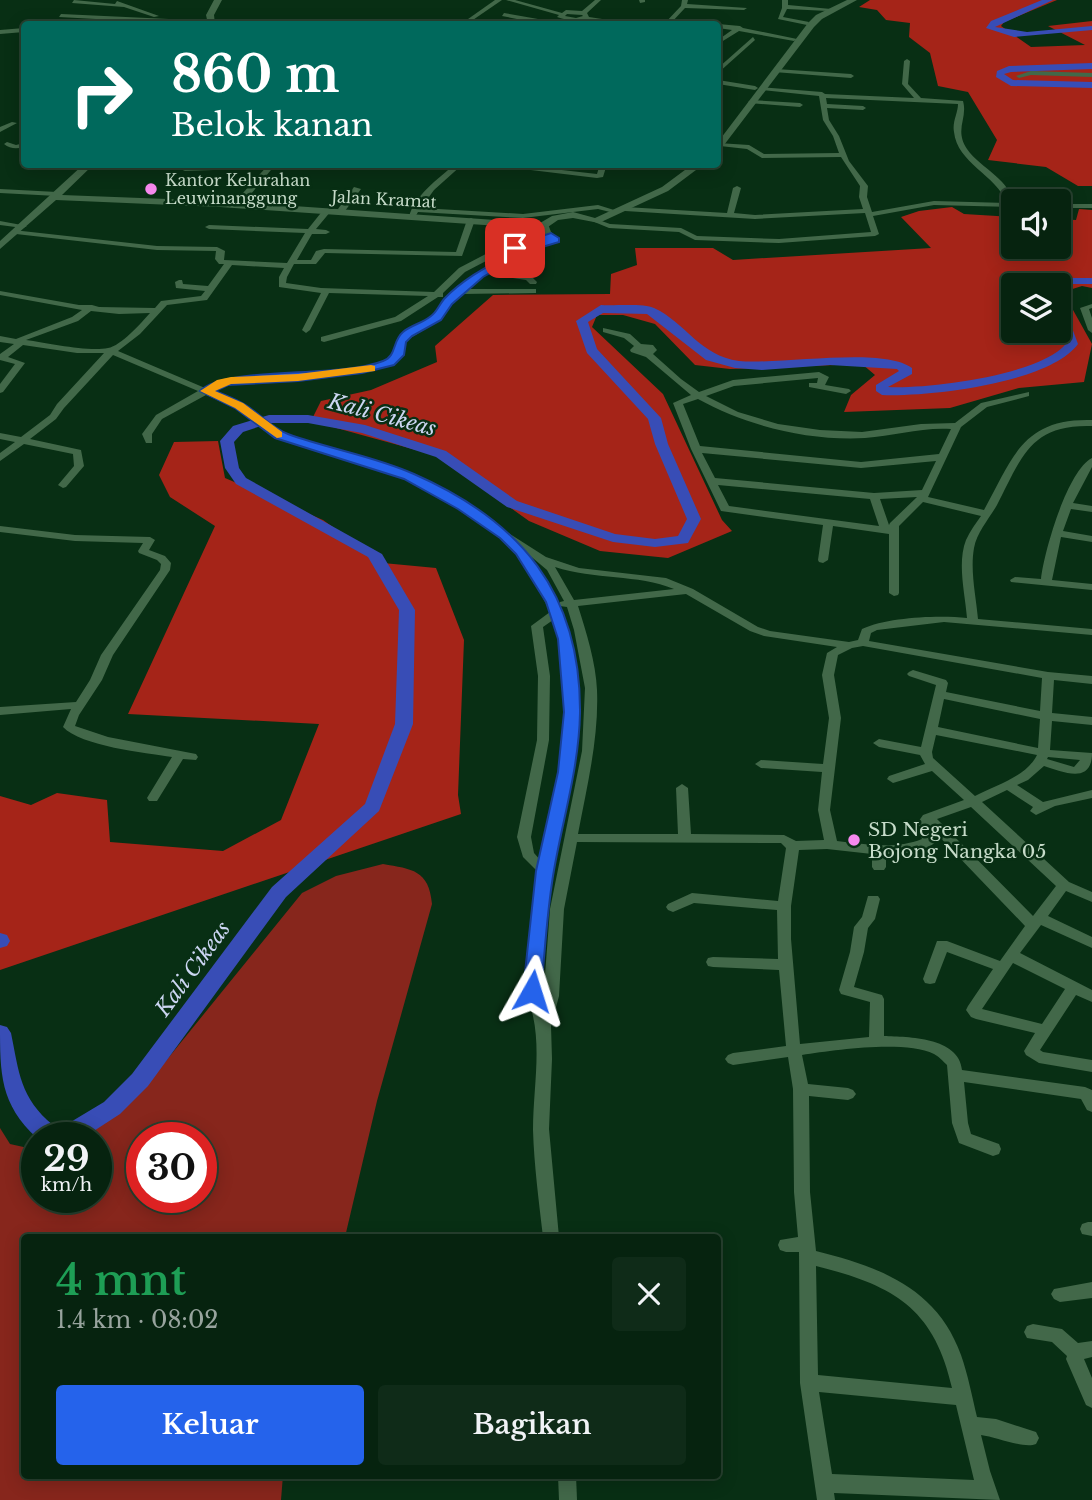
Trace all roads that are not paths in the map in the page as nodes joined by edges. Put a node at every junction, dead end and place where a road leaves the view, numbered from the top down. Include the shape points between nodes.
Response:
1 (218, 0) edge
2 (499, 0) edge
3 (509, 0) edge
4 (598, 0) edge
5 (705, 0) edge
6 (846, 0) edge
7 (853, 0) edge
8 (75, 1) edge
9 (751, 2) dead end
10 (117, 3) edge
11 (685, 3) edge
12 (785, 3) edge
13 (744, 8) dead end
14 (831, 8) junction
15 (66, 10) junction
16 (145, 13) junction
17 (504, 15) dead end
18 (584, 15) junction
19 (563, 16) junction
20 (514, 17) junction
21 (126, 21) edge
22 (165, 21) edge
23 (211, 21) edge
24 (468, 21) edge
25 (507, 21) edge
26 (536, 21) edge
27 (560, 21) edge
28 (616, 21) edge
29 (670, 21) edge
30 (807, 23) junction
31 (740, 29) junction
32 (21, 30) edge
33 (0, 32) edge
34 (724, 32) edge
35 (733, 34) junction
36 (753, 39) junction
37 (794, 39) junction
38 (766, 41) dead end
39 (726, 54) dead end
40 (734, 56) junction
41 (907, 61) dead end
42 (721, 68) edge
43 (776, 71) junction
44 (796, 74) junction
45 (1092, 75) edge
46 (851, 76) dead end
47 (1019, 76) dead end
48 (721, 82) edge
49 (759, 88) junction
50 (813, 91) junction
51 (823, 96) junction
52 (751, 102) junction
53 (914, 103) junction
54 (800, 105) dead end
55 (824, 106) junction
56 (863, 108) dead end
57 (14, 123) dead end
58 (0, 130) edge
59 (721, 139) edge
60 (721, 139) edge
61 (721, 143) edge
62 (2, 145) edge
63 (21, 146) edge
64 (844, 155) junction
65 (85, 168) edge
66 (182, 168) edge
67 (214, 168) dead end
68 (270, 168) edge
69 (455, 168) edge
70 (522, 168) edge
71 (603, 168) edge
72 (687, 168) edge
73 (694, 168) edge
74 (737, 188) dead end
75 (357, 189) dead end
76 (1005, 189) edge
77 (0, 191) edge
78 (53, 195) junction
79 (238, 204) junction
80 (1001, 205) edge
81 (1071, 205) edge
82 (1092, 206) edge
83 (342, 209) junction
84 (625, 209) junction
85 (610, 210) junction
86 (327, 211) junction
87 (413, 213) junction
88 (868, 213) junction
89 (730, 214) junction
90 (593, 219) junction
91 (471, 220) junction
92 (0, 223) edge
93 (209, 226) dead end
94 (19, 229) junction
95 (547, 229) junction
96 (310, 231) junction
97 (326, 232) dead end
98 (199, 238) dead end
99 (1, 244) edge
100 (188, 249) junction
101 (229, 263) junction
102 (290, 264) junction
103 (485, 271) junction
104 (372, 280) dead end
105 (179, 282) dead end
106 (210, 289) junction
107 (365, 291) junction
108 (460, 292) junction
109 (0, 293) edge
110 (326, 293) junction
111 (442, 294) junction
112 (1092, 306) edge
113 (92, 307) junction
114 (159, 310) junction
115 (1091, 327) edge
116 (306, 330) dead end
117 (606, 330) dead end
118 (9, 340) edge
119 (326, 341) dead end
120 (111, 351) junction
121 (785, 377) joint
122 (0, 390) edge
123 (206, 391) junction
124 (846, 391) dead end
125 (1027, 394) dead end
126 (697, 396) junction
127 (1092, 423) edge
128 (957, 426) junction
129 (0, 436) edge
130 (22, 441) junction
131 (149, 441) dead end
132 (696, 449) junction
133 (943, 457) junction
134 (0, 458) edge
135 (1092, 461) edge
136 (1079, 480) junction
137 (711, 481) junction
138 (1092, 481) edge
139 (63, 485) dead end
140 (924, 495) junction
141 (874, 496) junction
142 (1068, 505) junction
143 (1092, 509) edge
144 (987, 514) junction
145 (828, 524) junction
146 (0, 528) edge
147 (889, 530) junction
148 (1056, 533) junction
149 (1092, 539) edge
150 (823, 560) dead end
151 (536, 561) junction
152 (1015, 580) dead end
153 (1046, 583) junction
154 (1092, 587) edge
155 (689, 591) junction
156 (894, 593) dead end
157 (572, 605) junction
158 (555, 607) junction
159 (973, 621) junction
160 (1092, 632) edge
161 (863, 643) junction
162 (849, 645) junction
163 (913, 674) dead end
164 (1048, 676) junction
165 (1092, 680) edge
166 (941, 695) junction
167 (81, 705) junction
168 (0, 711) edge
169 (1044, 716) junction
170 (1092, 721) edge
171 (932, 730) junction
172 (878, 743) dead end
173 (926, 752) junction
174 (1042, 757) junction
175 (1091, 757) edge
176 (761, 764) dead end
177 (934, 766) junction
178 (830, 769) junction
179 (893, 779) dead end
180 (1007, 785) junction
181 (682, 788) dead end
182 (1092, 794) edge
183 (153, 798) dead end
184 (974, 801) junction
185 (928, 818) junction
186 (572, 838) junction
187 (685, 839) junction
188 (948, 840) junction
189 (930, 841) junction
190 (831, 844) junction
191 (793, 846) junction
192 (879, 849) junction
193 (879, 867) dead end
194 (545, 871) junction
195 (1064, 885) junction
196 (1092, 897) edge
197 (873, 899) dead end
198 (784, 906) junction
199 (673, 907) dead end
200 (1036, 921) junction
201 (1092, 943) edge
202 (1007, 961) junction
203 (713, 962) dead end
204 (785, 965) junction
205 (930, 979) dead end
206 (1073, 989) junction
207 (1092, 997) edge
208 (544, 1024) junction
209 (1044, 1030) junction
210 (876, 1042) junction
211 (794, 1049) junction
212 (733, 1059) dead end
213 (1092, 1066) edge
214 (956, 1075) junction
215 (801, 1089) junction
216 (848, 1094) dead end
217 (1092, 1106) edge
218 (993, 1149) dead end
219 (551, 1234) edge
220 (786, 1245) dead end
221 (807, 1250) junction
222 (1092, 1290) edge
223 (1060, 1294) dead end
224 (1033, 1332) dead end
225 (1084, 1351) edge
226 (808, 1382) junction
227 (962, 1397) junction
228 (1092, 1399) edge
229 (969, 1425) junction
230 (1030, 1438) dead end
231 (567, 1479) edge
232 (826, 1492) edge
233 (989, 1495) edge
234 (568, 1500) edge

1 - 23 main road
2 - 24 street
3 - 19 street
4 - 18 street
5 - 9 street
6 - 14 main road
7 - 14 main road
8 - 10 street
8 - 15 street
10 - 16 street
11 - 13 street
11 - 29 street
12 - 14 street
12 - 30 street via 780,18
14 - 30 main road
14 - 43 main road via 811,25
15 - 16 street
15 - 21 street via 60,18
16 - 22 street
17 - 20 street
18 - 19 street
18 - 28 street
19 - 27 street
20 - 25 street
20 - 26 street
30 - 37 main road
31 - 34 street
31 - 35 street
31 - 37 street
32 - 33 street
34 - 35 street
35 - 36 street
36 - 38 street
36 - 40 street
37 - 49 main road
39 - 40 street
40 - 42 street
41 - 53 street via 905,84 918,97
43 - 44 street
43 - 49 main road
44 - 46 street
44 - 50 street via 804,77
45 - 47 street
48 - 49 street
49 - 50 street
49 - 52 main road
49 - 59 main road
50 - 51 street
51 - 53 street
51 - 55 street
52 - 54 street
52 - 60 main road
53 - 76 street via 961,102 963,114 957,132 964,152
55 - 56 street
55 - 64 street
57 - 58 street
61 - 64 street via 749,146 762,156
62 - 63 street
64 - 88 street via 864,186
65 - 78 main road
66 - 67 street
68 - 79 street
69 - 87 street via 431,188
70 - 71 street via 597,176
72 - 85 main road via 659,188
73 - 84 main road
74 - 89 street
75 - 83 street
77 - 78 street
78 - 79 main road, Jalan Kramat
78 - 94 main road
79 - 83 main road, Jalan Kramat
79 - 86 main road, Jalan Kramat
80 - 88 street via 933,203
81 - 82 street
83 - 87 main road, Jalan Kramat
84 - 89 street
84 - 90 main road
85 - 87 street via 523,216
85 - 90 main road
86 - 87 main road, Jalan Kramat
86 - 96 street
87 - 91 main road, Jalan Kramat
87 - 95 main road, Jalan Kramat
88 - 89 street
88 - 90 street via 873,235 788,241 706,239 681,230 609,226
90 - 95 main road via 567,215
91 - 95 main road, Jalan Kramat
91 - 102 street via 459,254 324,251 313,262
92 - 94 street
93 - 96 street
94 - 99 main road
94 - 100 street
95 - 103 street via 556,240 526,249
95 - 111 street via 484,262
96 - 97 street
96 - 102 street
98 - 100 street
100 - 101 street via 220,250 220,260
101 - 102 street
101 - 106 street
102 - 110 street via 282,285
103 - 108 street
103 - 108 street via 528,278 533,287
104 - 107 street
105 - 106 street via 179,286
106 - 114 street via 204,298 167,301
107 - 110 street
107 - 111 street
108 - 111 street
108 - 123 street via 437,318 400,341 398,355 390,363 310,376 226,381
109 - 113 street
110 - 116 street
111 - 119 street via 425,311 393,327
112 - 115 street via 1084,308
113 - 114 street via 139,313
113 - 118 street via 75,319
114 - 120 street
117 - 126 street via 652,348 648,354
118 - 120 street
118 - 122 street via 2,358 21,363
120 - 123 street
120 - 130 street via 53,417
121 - 124 street
121 - 126 street via 733,383
123 - 131 street via 159,417 147,434
123 - 151 street via 272,431 409,476 463,506
125 - 128 street via 984,405
126 - 128 street via 748,417 814,433 864,435
126 - 132 street via 678,403
127 - 144 street via 1069,422 1030,439
128 - 133 street
129 - 130 street
130 - 134 street
130 - 139 street via 78,452 79,466
132 - 133 street via 861,465
132 - 137 street
133 - 140 street
135 - 136 street
136 - 138 street
136 - 142 street
137 - 141 street
137 - 145 street via 728,511
140 - 141 street
140 - 144 street
140 - 147 street
141 - 147 street
142 - 143 street
142 - 148 street
144 - 159 street via 971,540 969,554
145 - 147 street
145 - 150 street
146 - 167 street via 75,538 149,539 143,551 166,563
147 - 156 street
148 - 149 street
148 - 153 street
151 - 155 street via 578,571 662,580
151 - 157 street
151 - 158 street
152 - 153 street
153 - 154 street
155 - 157 street
155 - 162 street via 768,634
157 - 158 street
157 - 186 street via 591,688 588,751
158 - 194 street via 569,664 572,712 566,772
158 - 194 street via 537,626 544,676 542,740 524,837 529,859
159 - 160 street
159 - 161 street via 944,619 875,627 866,631
161 - 162 street
161 - 164 street
162 - 178 street via 833,653 828,675 835,718
163 - 166 street via 940,681
164 - 165 street
164 - 169 street
166 - 169 street
166 - 171 street
167 - 168 street
167 - 183 street via 68,724 74,731 186,756
169 - 170 street
169 - 174 street
171 - 173 street
171 - 174 street
172 - 173 street
173 - 177 street
174 - 175 street via 1076,771
174 - 180 street via 1028,774
176 - 178 street
177 - 179 street
177 - 184 street
178 - 190 street via 824,810
180 - 182 street via 1039,809
180 - 184 street
181 - 187 street
184 - 185 street
184 - 195 street
185 - 188 street
185 - 189 street via 922,825
186 - 187 street
186 - 208 street via 556,909 552,996
187 - 191 street via 785,839
188 - 189 street
188 - 200 street
189 - 192 street via 912,848
190 - 191 street
190 - 192 street
191 - 198 street
192 - 193 street
194 - 208 street via 532,991
195 - 196 street
195 - 200 street
197 - 210 street via 860,928 846,990 877,999
198 - 199 street via 692,898
198 - 204 street
200 - 201 street
200 - 202 street
202 - 205 street via 942,945
202 - 206 street
202 - 209 street via 975,1012
203 - 204 street
204 - 211 street
206 - 207 street
206 - 209 street
208 - 219 street via 541,1130
209 - 213 street via 1031,1048 1034,1054
210 - 211 street
210 - 214 street via 911,1044 943,1053 950,1056
211 - 212 street
211 - 215 street
214 - 217 street via 1084,1093
214 - 218 street via 965,1138
215 - 216 street
215 - 221 street
220 - 221 street
221 - 226 street
221 - 227 street via 892,1285 923,1305 953,1356
222 - 223 street
224 - 225 street via 1056,1335
225 - 228 street via 1076,1364
226 - 227 street
226 - 232 street
227 - 229 street
229 - 230 street
229 - 233 street
231 - 234 street
232 - 233 street

